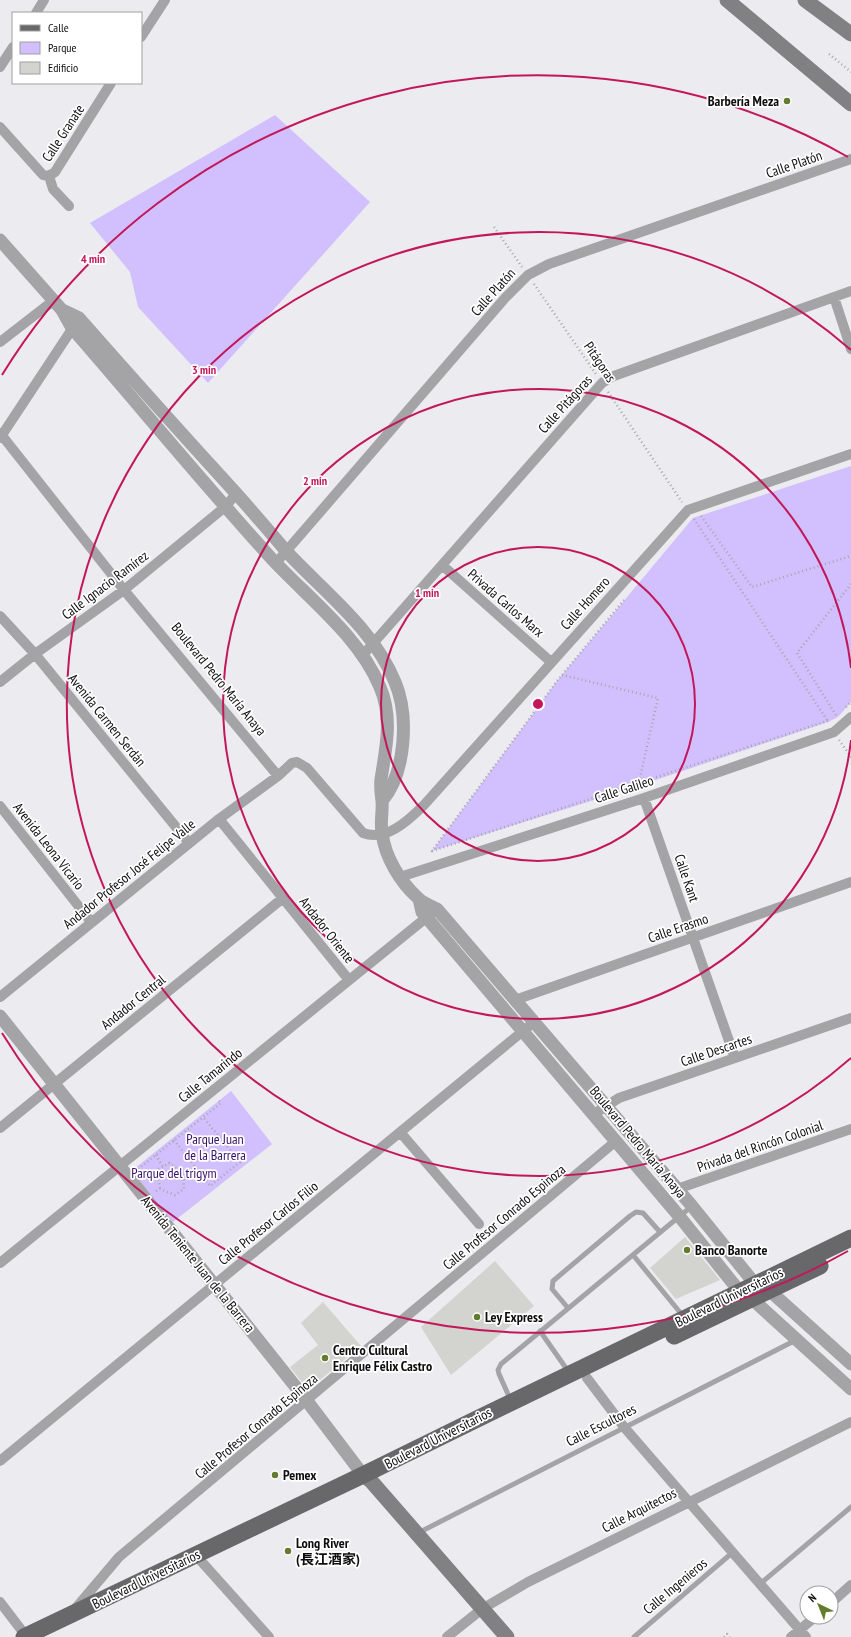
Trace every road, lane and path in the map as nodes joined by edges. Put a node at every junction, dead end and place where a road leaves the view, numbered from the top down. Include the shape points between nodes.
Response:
1 (44, 0) edge
2 (164, 0) edge
3 (727, 0) edge
4 (805, 0) edge
5 (37, 12) edge
6 (850, 30) edge
7 (142, 35) edge
8 (12, 49) edge
9 (829, 54) dead end
10 (0, 67) edge
11 (851, 72) edge
12 (111, 84) edge
13 (851, 104) edge
14 (0, 126) edge
15 (851, 159) edge
16 (49, 176) junction
17 (69, 206) dead end
18 (494, 227) dead end
19 (0, 240) edge
20 (528, 275) junction
21 (851, 291) edge
22 (834, 297) junction
23 (58, 305) junction
24 (76, 323) junction
25 (0, 342) edge
26 (851, 349) edge
27 (602, 383) junction
28 (1, 436) edge
29 (851, 454) edge
30 (236, 494) junction
31 (225, 507) junction
32 (690, 514) junction
33 (688, 524) dead end
34 (287, 551) junction
35 (851, 556) edge
36 (276, 563) junction
37 (442, 565) junction
38 (851, 584) edge
39 (124, 590) junction
40 (628, 596) dead end
41 (0, 616) edge
42 (374, 644) junction
43 (35, 654) junction
44 (362, 656) junction
45 (551, 662) junction
46 (562, 675) junction
47 (0, 682) edge
48 (851, 717) edge
49 (834, 732) junction
50 (851, 757) edge
51 (278, 776) junction
52 (639, 783) junction
53 (644, 798) junction
54 (382, 801) junction
55 (0, 806) edge
56 (219, 819) junction
57 (382, 835) junction
58 (189, 843) junction
59 (400, 877) junction
60 (851, 882) edge
61 (283, 898) junction
62 (432, 913) junction
63 (91, 922) junction
64 (693, 938) junction
65 (349, 980) junction
66 (0, 996) edge
67 (515, 1000) junction
68 (0, 1016) edge
69 (851, 1018) edge
70 (534, 1022) junction
71 (522, 1030) junction
72 (735, 1058) junction
73 (54, 1084) junction
74 (212, 1091) junction
75 (607, 1106) junction
76 (594, 1114) junction
77 (203, 1117) junction
78 (0, 1128) edge
79 (851, 1129) edge
80 (400, 1132) junction
81 (174, 1140) junction
82 (616, 1141) junction
83 (156, 1155) junction
84 (120, 1166) junction
85 (163, 1167) junction
86 (133, 1173) dead end
87 (160, 1189) junction
88 (677, 1189) junction
89 (146, 1199) junction
90 (692, 1206) junction
91 (679, 1216) junction
92 (479, 1224) dead end
93 (660, 1232) junction
94 (851, 1238) edge
95 (851, 1251) edge
96 (633, 1254) junction
97 (0, 1262) edge
98 (215, 1285) junction
99 (754, 1292) junction
100 (568, 1308) junction
101 (685, 1318) junction
102 (540, 1331) junction
103 (797, 1340) junction
104 (851, 1364) edge
105 (570, 1374) junction
106 (586, 1378) junction
107 (851, 1389) edge
108 (307, 1401) junction
109 (512, 1402) junction
110 (851, 1422) edge
111 (624, 1427) junction
112 (0, 1461) edge
113 (367, 1478) junction
114 (688, 1501) junction
115 (851, 1507) edge
116 (417, 1533) junction
117 (732, 1553) junction
118 (198, 1558) junction
119 (760, 1584) junction
120 (851, 1586) edge
121 (839, 1596) edge
122 (0, 1602) edge
123 (482, 1609) junction
124 (68, 1616) junction
125 (809, 1625) edge
126 (802, 1634) edge
127 (30, 1637) edge
128 (269, 1637) edge
129 (447, 1637) edge
130 (507, 1637) edge
131 (634, 1637) edge
132 (724, 1637) edge
133 (730, 1637) edge
134 (792, 1637) edge

1 - 5 street
2 - 7 street
3 - 13 main road
4 - 6 main road
8 - 10 street
9 - 11 path
12 - 16 street, Calle Granate via 55,172
14 - 16 street via 43,175
15 - 20 street, Calle Platón via 549,264
16 - 17 street via 53,189
18 - 20 path, Pitágoras
19 - 23 street
20 - 27 path, Pitágoras
20 - 34 street, Calle Platón via 505,298
21 - 22 street, Calle Pitágoras
22 - 26 street
22 - 27 street, Calle Pitágoras via 611,377
23 - 24 street
23 - 25 street
24 - 28 street
24 - 30 street
24 - 31 street, Boulevard Pedro María Anaya
27 - 32 path, Pitágoras
27 - 37 street, Calle Pitágoras
28 - 39 street, Boulevard Pedro María Anaya
29 - 32 street, Calle Homero
30 - 31 street, Calle Ignacio Ramírez
30 - 34 street
31 - 36 street, Boulevard Pedro María Anaya
31 - 39 street, Calle Ignacio Ramírez
32 - 33 path
32 - 35 path via 701,515 752,587
32 - 45 street, Calle Homero
32 - 49 path, Pitágoras
34 - 36 street, Calle Platón
34 - 42 street via 351,616
36 - 44 street, Boulevard Pedro María Anaya via 319,605
37 - 42 street, Calle Pitágoras
37 - 45 street, Privada Carlos Marx
38 - 52 path via 797,653 838,717
39 - 43 street, Calle Ignacio Ramírez
39 - 51 street, Boulevard Pedro María Anaya
40 - 46 path
41 - 43 street, Avenida Carmen Serdán
42 - 44 street, Calle Pitágoras
42 - 54 street via 394,681 404,720 400,762 389,793
43 - 47 street, Calle Ignacio Ramírez
43 - 58 street, Avenida Carmen Serdán
44 - 54 street, Boulevard Pedro María Anaya via 380,687 385,702 388,737 380,780
45 - 57 street, Calle Homero via 424,805 410,819
46 - 52 path via 658,698
46 - 52 path via 432,851
48 - 49 street, Calle Galileo
49 - 50 path, Pitágoras
49 - 53 street, Calle Galileo
51 - 56 street, Andador Profesor José Felipe Valle
51 - 57 street via 292,763 303,764 363,833 370,836
53 - 59 street, Calle Galileo
53 - 64 street, Calle Kant
54 - 57 street, Boulevard Pedro María Anaya
55 - 63 street, Avenida Leona Vicario
56 - 58 street, Andador Profesor José Felipe Valle
56 - 61 street, Andador Oriente
57 - 59 street, Boulevard Pedro María Anaya via 390,860
58 - 63 street, Andador Profesor José Felipe Valle
59 - 62 street, Boulevard Pedro María Anaya
60 - 64 street, Calle Erasmo
61 - 65 street, Andador Oriente
61 - 73 street, Andador Central
62 - 65 street, Calle Tamarindo
62 - 67 street, Boulevard Pedro María Anaya
62 - 71 street, Boulevard Pedro María Anaya
63 - 66 street, Andador Profesor José Felipe Valle
64 - 67 street, Calle Erasmo
64 - 72 street, Calle Kant
65 - 74 street, Calle Tamarindo
67 - 70 street, Boulevard Pedro María Anaya
68 - 73 street, Avenida Teniente Juan de la Barrera
69 - 72 street, Calle Descartes
70 - 71 street, Calle Profesor Carlos Filio
70 - 75 street, Boulevard Pedro María Anaya
71 - 76 street, Boulevard Pedro María Anaya
71 - 80 street, Calle Profesor Carlos Filio
72 - 75 street, Calle Descartes via 619,1098
73 - 78 street, Andador Central
73 - 84 street, Avenida Teniente Juan de la Barrera
74 - 77 path via 221,1103
74 - 84 street, Calle Tamarindo
75 - 76 street, Calle Descartes
75 - 88 street, Boulevard Pedro María Anaya
76 - 82 street, Boulevard Pedro María Anaya
77 - 81 path
77 - 81 path via 240,1162 228,1172 210,1186
79 - 88 street, Privada del Rincón Colonial
80 - 92 street
80 - 98 street, Calle Profesor Carlos Filio
81 - 83 path
82 - 91 street, Boulevard Pedro María Anaya
82 - 108 street, Calle Profesor Conrado Espinoza
83 - 85 path
83 - 86 path
84 - 89 street, Avenida Teniente Juan de la Barrera
84 - 97 street, Calle Tamarindo
85 - 87 path via 157,1170
85 - 87 path via 169,1163 183,1173 184,1189 175,1195
87 - 89 path
88 - 90 street, Boulevard Pedro María Anaya
89 - 98 street, Avenida Teniente Juan de la Barrera
90 - 91 lane
90 - 99 street, Boulevard Pedro María Anaya
91 - 93 lane
91 - 99 street, Boulevard Pedro María Anaya
93 - 96 lane
93 - 100 lane via 643,1213 633,1214 554,1281 552,1289
94 - 99 main road, Boulevard Universitarios
95 - 99 main road, Boulevard Universitarios
96 - 100 lane
96 - 101 lane
98 - 108 street, Avenida Teniente Juan de la Barrera
98 - 112 street, Calle Profesor Carlos Filio
99 - 101 main road, Boulevard Universitarios
99 - 103 street, Boulevard Pedro María Anaya
99 - 104 street, Boulevard Pedro María Anaya
99 - 106 main road, Boulevard Universitarios
100 - 102 lane
101 - 105 main road, Boulevard Universitarios
102 - 105 lane
102 - 109 lane via 499,1367 499,1374
103 - 107 street, Boulevard Pedro María Anaya
103 - 111 lane, Calle Escultores
105 - 109 main road, Boulevard Universitarios
106 - 111 street
106 - 113 main road, Boulevard Universitarios
108 - 113 street, Avenida Teniente Juan de la Barrera
108 - 124 street, Calle Profesor Conrado Espinoza via 119,1557
109 - 113 main road, Boulevard Universitarios
110 - 114 street, Calle Arquitectos
111 - 114 street
111 - 116 lane, Calle Escultores
113 - 116 main road, Avenida Teniente Juan de la Barrera
113 - 118 main road, Boulevard Universitarios
114 - 117 street
114 - 123 street, Calle Arquitectos via 528,1582
115 - 119 lane
116 - 123 main road, Avenida Teniente Juan de la Barrera
117 - 119 street
117 - 131 lane, Calle Ingenieros
118 - 124 main road, Boulevard Universitarios
118 - 127 main road, Boulevard Universitarios
118 - 128 street
119 - 126 street
120 - 121 street
122 - 127 street
123 - 129 street, Calle Arquitectos
123 - 130 main road, Avenida Teniente Juan de la Barrera
124 - 127 main road, Boulevard Universitarios
125 - 126 street
126 - 134 street
132 - 133 path via 727,1634

